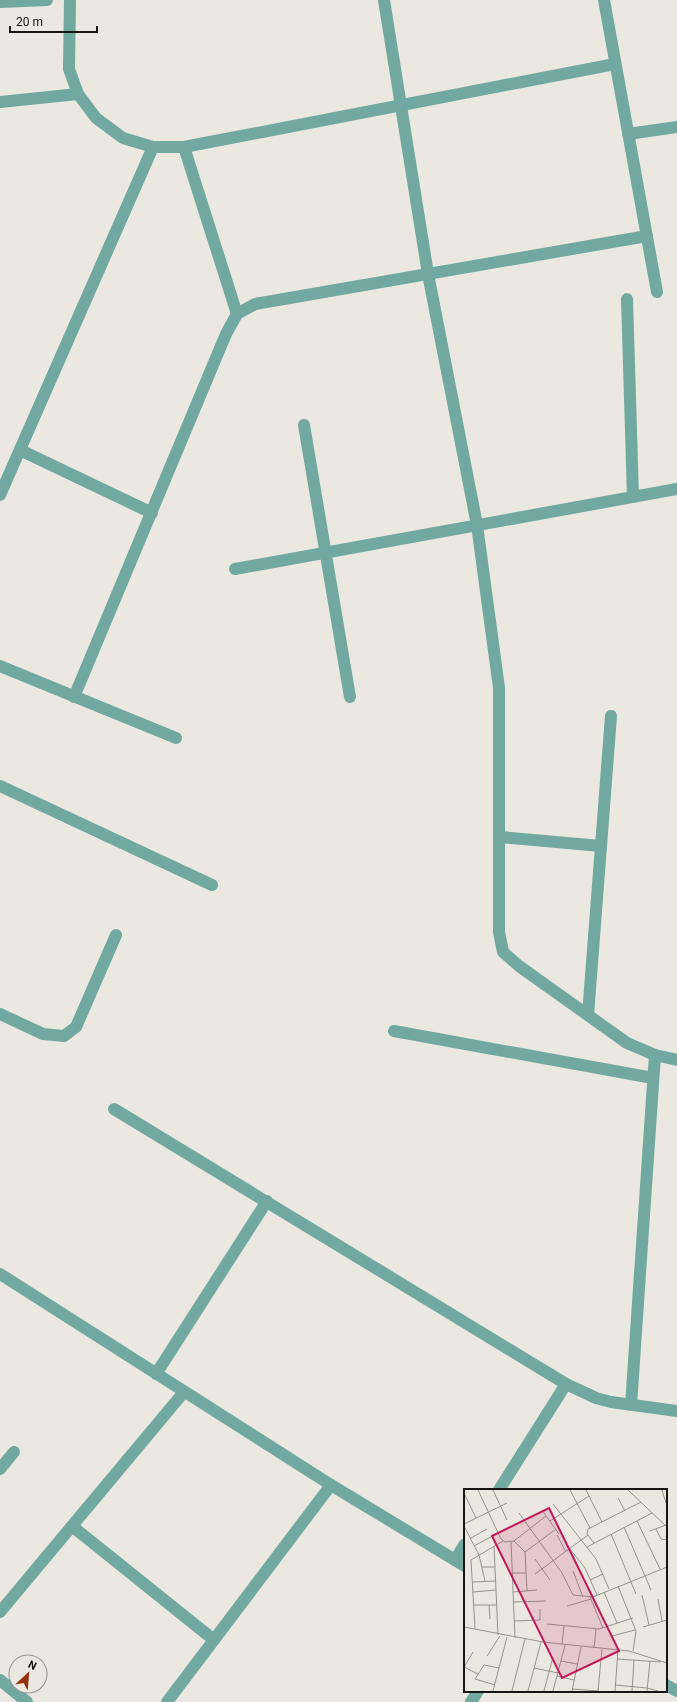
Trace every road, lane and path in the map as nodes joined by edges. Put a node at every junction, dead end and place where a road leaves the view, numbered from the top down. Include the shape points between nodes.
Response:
1 (47, 0) edge
2 (70, 0) edge
3 (384, 0) edge
4 (604, 0) edge
5 (0, 2) edge
6 (615, 64) junction
7 (78, 94) junction
8 (0, 102) edge
9 (401, 105) junction
10 (677, 127) edge
11 (628, 134) junction
12 (153, 146) junction
13 (184, 147) junction
14 (647, 236) junction
15 (428, 274) junction
16 (657, 292) dead end
17 (628, 299) dead end
18 (238, 314) junction
19 (304, 425) dead end
20 (20, 450) junction
21 (677, 489) edge
22 (0, 495) edge
23 (633, 497) junction
24 (152, 513) junction
25 (477, 525) junction
26 (326, 552) junction
27 (235, 569) dead end
28 (0, 666) edge
29 (74, 697) junction
30 (350, 697) dead end
31 (611, 716) dead end
32 (176, 738) dead end
33 (0, 786) edge
34 (500, 837) junction
35 (601, 846) junction
36 (212, 885) dead end
37 (116, 935) dead end
38 (0, 1014) edge
39 (588, 1015) junction
40 (394, 1031) dead end
41 (655, 1055) junction
42 (677, 1060) edge
43 (653, 1078) junction
44 (114, 1108) dead end
45 (267, 1201) junction
46 (0, 1274) edge
47 (156, 1374) junction
48 (566, 1384) junction
49 (184, 1392) junction
50 (631, 1405) junction
51 (677, 1411) edge
52 (14, 1452) dead end
53 (0, 1469) edge
54 (331, 1485) junction
55 (500, 1489) edge
56 (72, 1526) junction
57 (464, 1548) edge
58 (460, 1563) edge
59 (0, 1612) edge
60 (214, 1640) junction
61 (0, 1680) edge
62 (667, 1686) edge
63 (477, 1692) edge
64 (677, 1693) edge
65 (27, 1702) edge
66 (167, 1702) edge
67 (471, 1702) edge
68 (672, 1702) edge

1 - 5 street
2 - 7 street via 69,69
3 - 9 street
4 - 6 street
6 - 9 street
6 - 11 street
7 - 8 street
7 - 12 street via 96,118 124,138
9 - 13 street
9 - 15 street
10 - 11 street
11 - 14 street
12 - 13 street
12 - 20 street
13 - 18 street
14 - 15 street
14 - 16 street
15 - 18 street via 254,304
15 - 25 street
17 - 23 street
18 - 24 street via 226,334
19 - 26 street
20 - 22 street
20 - 24 street
21 - 23 street
23 - 25 street
24 - 29 street
25 - 26 street
25 - 34 street via 499,688
26 - 27 street
26 - 30 street
28 - 29 street
29 - 32 street
31 - 35 street
33 - 36 street
34 - 35 street
34 - 39 street via 499,932 503,952
35 - 39 street
37 - 38 street via 76,1027 64,1036 43,1034
39 - 41 street via 627,1043
40 - 43 street
41 - 42 street
41 - 43 street
43 - 50 street
44 - 45 street
45 - 47 street
45 - 48 street
46 - 47 street
47 - 49 street
48 - 50 street via 596,1398
48 - 55 street
49 - 54 street
49 - 56 street
50 - 51 street
52 - 53 street
54 - 58 street
54 - 60 street
56 - 59 street
56 - 60 street
57 - 58 street
60 - 66 street
61 - 65 street
62 - 64 street
63 - 67 street
64 - 68 street

